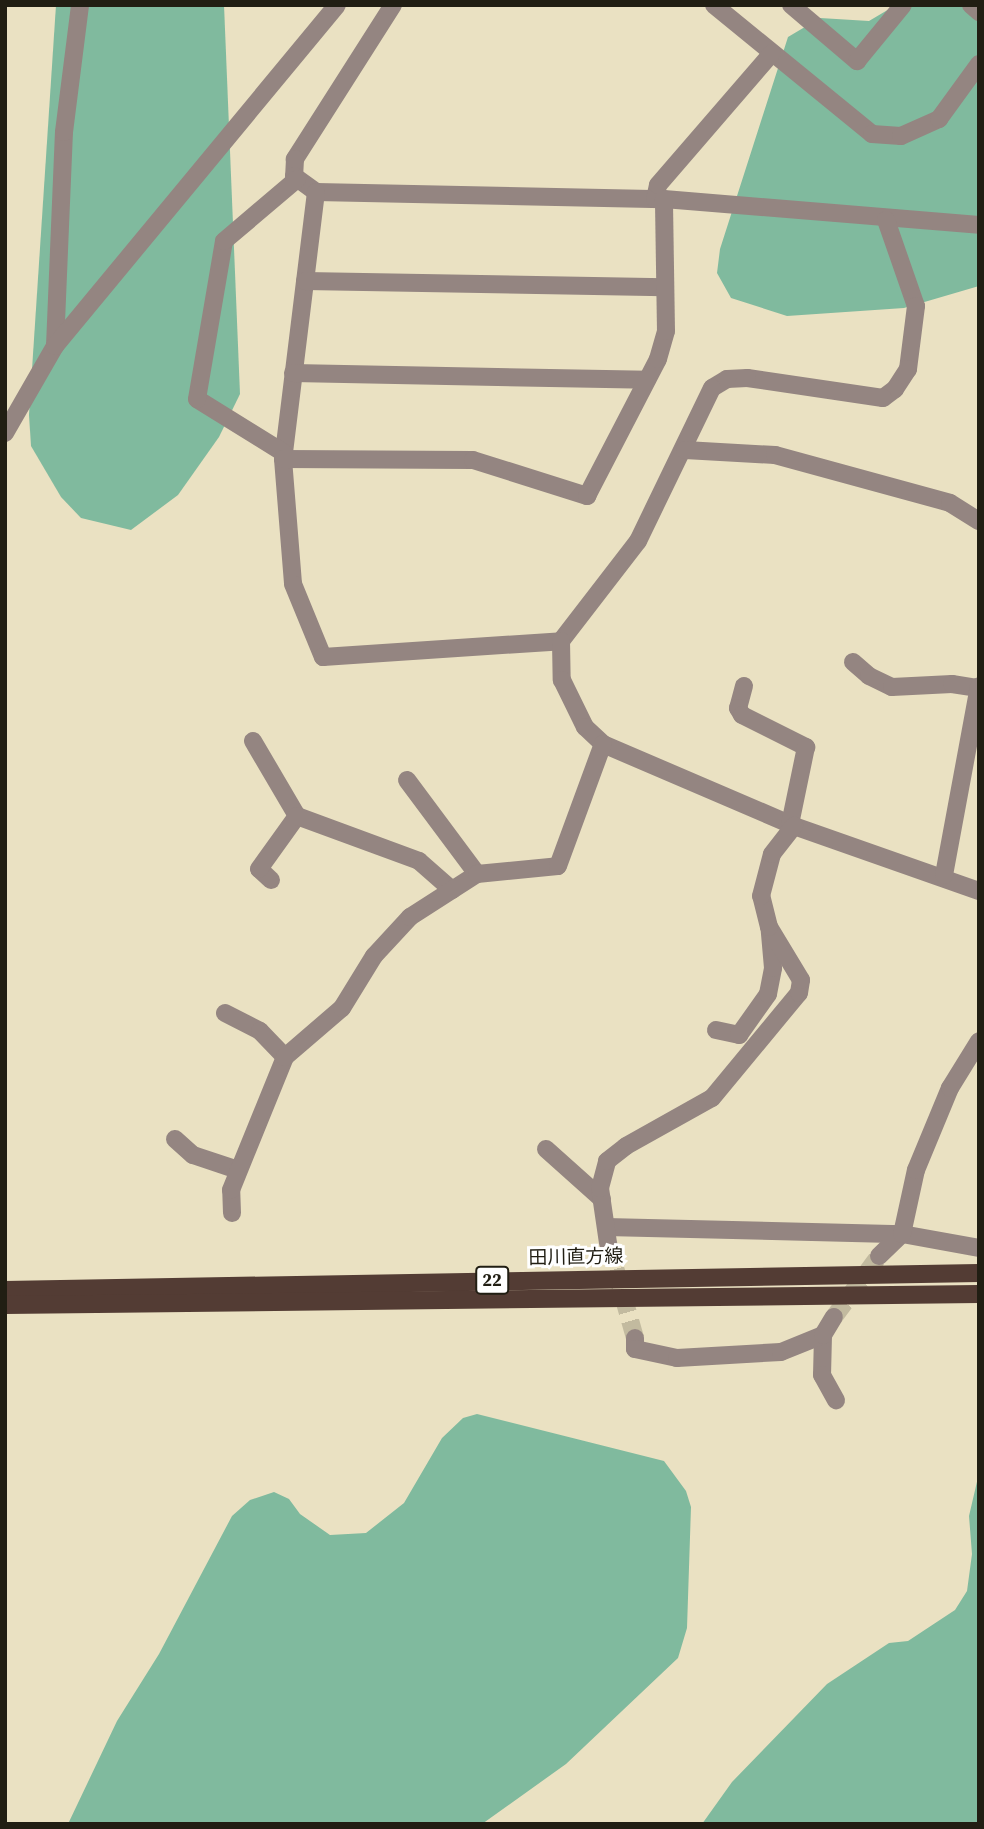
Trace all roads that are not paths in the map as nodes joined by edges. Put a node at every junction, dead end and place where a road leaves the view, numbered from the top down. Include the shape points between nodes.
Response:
1 (80, 5) edge
2 (337, 5) edge
3 (393, 5) edge
4 (715, 5) edge
5 (791, 5) edge
6 (903, 5) edge
7 (971, 5) edge
8 (979, 12) edge
9 (772, 53) junction
10 (979, 64) edge
11 (298, 179) junction
12 (316, 192) junction
13 (660, 199) junction
14 (886, 220) junction
15 (979, 225) edge
16 (305, 281) junction
17 (665, 287) junction
18 (55, 346) junction
19 (293, 373) junction
20 (647, 380) junction
21 (5, 433) edge
22 (685, 450) junction
23 (283, 456) junction
24 (979, 521) edge
25 (561, 642) junction
26 (853, 662) dead end
27 (744, 686) dead end
28 (978, 687) edge
29 (253, 741) dead end
30 (603, 744) junction
31 (407, 780) dead end
32 (297, 816) junction
33 (792, 825) junction
34 (477, 874) junction
35 (944, 875) junction
36 (271, 880) dead end
37 (453, 890) junction
38 (979, 891) edge
39 (769, 927) junction
40 (225, 1013) dead end
41 (716, 1030) dead end
42 (979, 1041) edge
43 (285, 1057) junction
44 (175, 1139) dead end
45 (546, 1149) dead end
46 (238, 1170) junction
47 (602, 1199) junction
48 (232, 1213) dead end
49 (902, 1234) junction
50 (979, 1248) edge
51 (879, 1256) tunnel mouth
52 (979, 1273) edge
53 (5, 1290) edge
54 (979, 1294) edge
55 (5, 1306) edge
56 (834, 1317) tunnel mouth
57 (823, 1335) junction
58 (635, 1338) tunnel mouth
59 (836, 1400) dead end

1 - 18 street via 64,132
2 - 18 street
3 - 11 street via 295,159
4 - 9 street
5 - 6 street via 856,61
7 - 8 street
9 - 10 street via 856,123 872,134 887,136 901,136 939,119
9 - 13 street via 658,185
11 - 12 street
11 - 23 street via 224,241 197,400
12 - 13 street
12 - 16 street
13 - 14 street
13 - 17 street
14 - 15 street
14 - 22 street via 916,306 908,369 895,389 883,397 727,379 712,388
16 - 17 street
16 - 19 street
17 - 20 street via 666,331
18 - 21 street
19 - 20 street
19 - 23 street
20 - 23 street via 587,496 473,460
22 - 24 street via 775,455 950,503
22 - 25 street via 638,541
23 - 25 street via 293,583 323,657
25 - 30 street via 562,680 584,727
26 - 28 street via 892,687
27 - 33 street via 738,708 742,715 806,747
28 - 35 street
29 - 32 street
30 - 33 street
30 - 34 street via 558,866
31 - 34 street
32 - 36 street via 259,869
32 - 37 street via 419,861
33 - 35 street
33 - 39 street via 772,854 761,896
34 - 37 street
35 - 38 street
37 - 43 street via 410,917 374,956 342,1008
39 - 41 street via 773,968 768,994 739,1035
39 - 47 street via 802,980 799,993 712,1098 607,1161
40 - 43 street via 260,1031
42 - 49 street via 950,1088 916,1170
43 - 46 street
44 - 46 street via 193,1155
45 - 47 street
46 - 48 street via 230,1190
47 - 49 street via 607,1235
49 - 50 street
49 - 51 street
52 - 53 main road, 田川直方線 / 22
54 - 55 main road, 田川直方線 / 22
56 - 57 street
57 - 58 street via 782,1352 677,1358 635,1349
57 - 59 street via 822,1375

